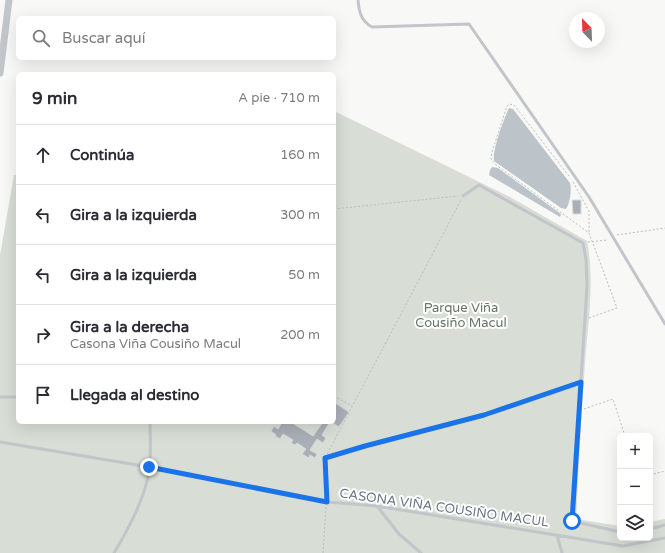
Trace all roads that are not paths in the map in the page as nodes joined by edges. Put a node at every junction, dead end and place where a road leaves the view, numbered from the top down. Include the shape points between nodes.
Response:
1 (9, 0) edge
2 (358, 0) edge
3 (0, 73) edge
4 (463, 196) road end
5 (665, 324) edge
6 (0, 397) edge
7 (16, 397) edge
8 (150, 424) edge
9 (0, 442) edge
10 (149, 467) junction
11 (377, 506) junction
12 (665, 525) edge
13 (653, 528) edge
14 (617, 531) edge
15 (557, 535) junction
16 (665, 538) edge
17 (114, 553) edge
18 (421, 553) edge
19 (562, 553) edge

1 - 3 street
2 - 5 lane via 361,14 372,27 469,24 589,197
4 - 14 lane via 480,185 583,243 587,286 572,521
6 - 7 lane
8 - 10 lane
9 - 10 lane, CASONA VIÑA COUSIÑO MACUL
10 - 11 lane, CASONA VIÑA COUSIÑO MACUL via 327,502
10 - 17 lane via 139,505
11 - 15 lane, CASONA VIÑA COUSIÑO MACUL
11 - 18 lane via 399,534
12 - 13 lane
15 - 16 lane, CASONA VIÑA COUSIÑO MACUL via 623,546
15 - 19 lane

